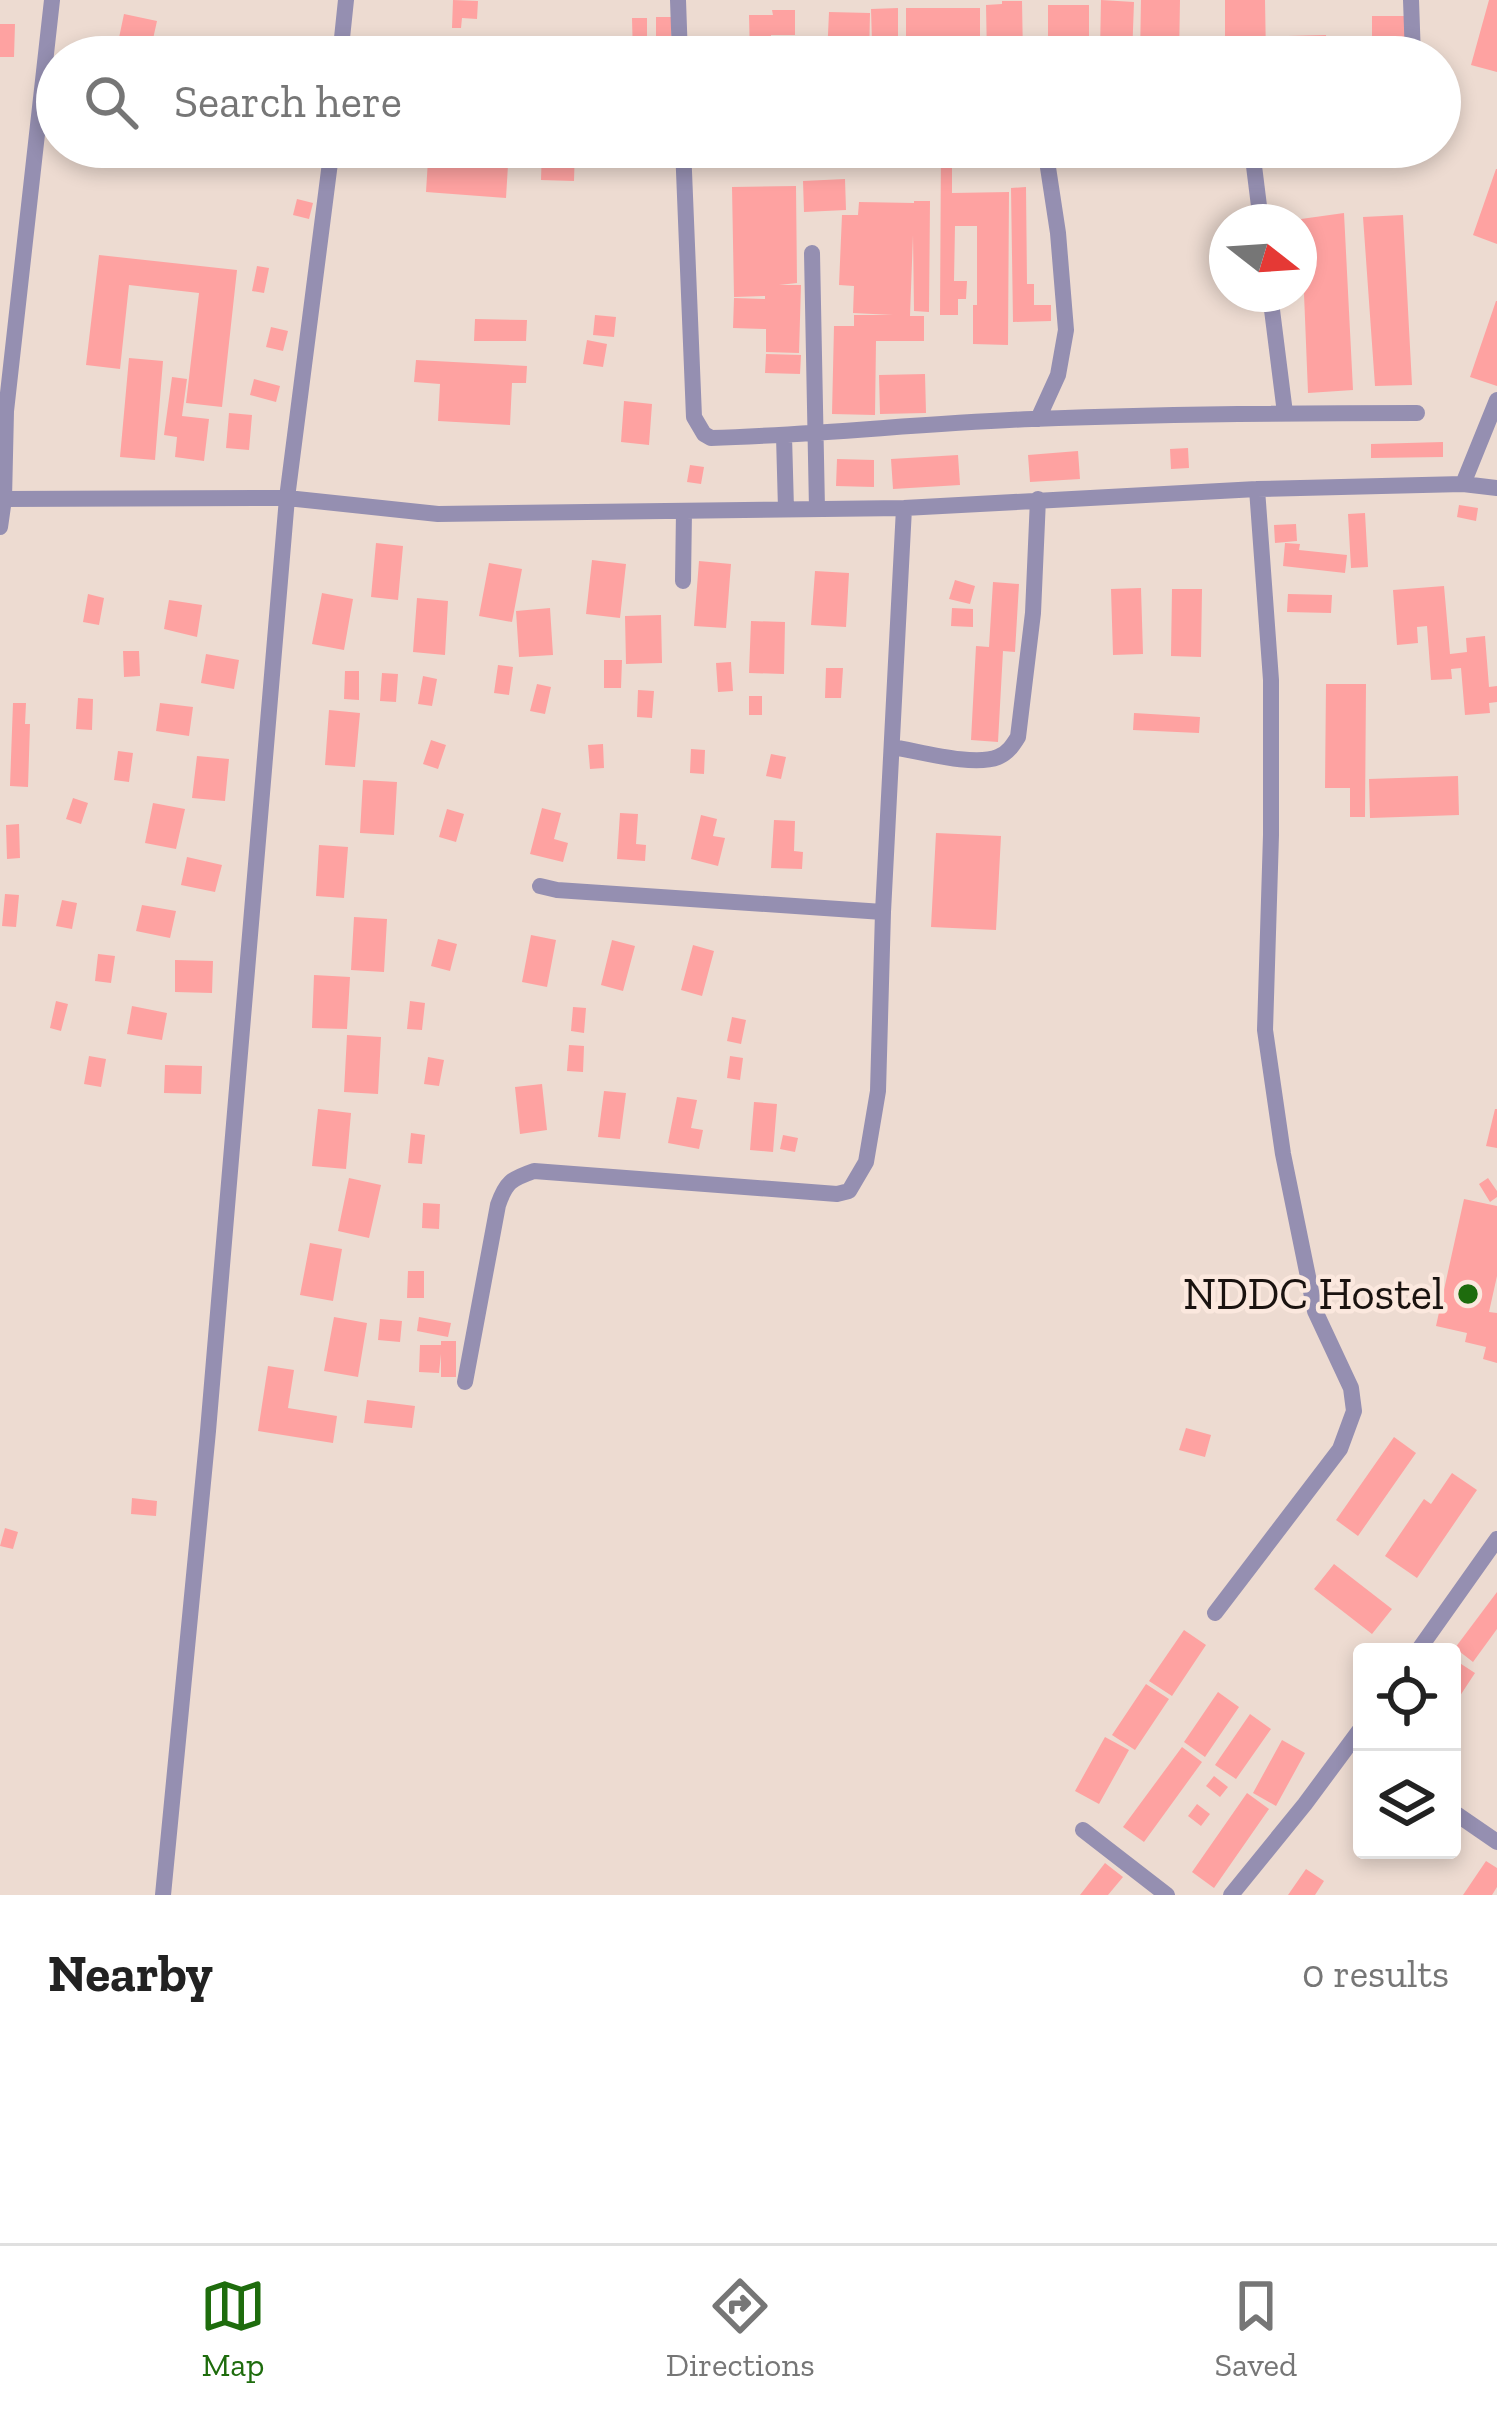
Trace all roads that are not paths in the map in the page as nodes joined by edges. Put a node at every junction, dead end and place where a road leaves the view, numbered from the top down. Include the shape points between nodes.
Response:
1 (52, 0) edge
2 (346, 0) edge
3 (678, 0) edge
4 (1411, 0) edge
5 (48, 36) edge
6 (342, 36) edge
7 (679, 36) edge
8 (1412, 36) edge
9 (36, 134) edge
10 (329, 168) edge
11 (684, 168) edge
12 (1048, 168) edge
13 (1254, 168) edge
14 (1259, 204) edge
15 (812, 253) dead end
16 (1272, 312) edge
17 (1497, 400) edge
18 (3, 410) edge
19 (1285, 413) junction
20 (1417, 413) dead end
21 (1038, 419) junction
22 (816, 434) junction
23 (784, 436) junction
24 (1463, 484) junction
25 (1497, 488) edge
26 (1257, 489) junction
27 (287, 498) junction
28 (4, 499) junction
29 (1038, 499) junction
30 (904, 508) junction
31 (786, 509) junction
32 (817, 509) junction
33 (684, 511) junction
34 (0, 527) edge
35 (682, 581) dead end
36 (892, 747) junction
37 (540, 886) dead end
38 (883, 912) junction
39 (465, 1382) dead end
40 (1497, 1539) edge
41 (1215, 1613) dead end
42 (1423, 1643) edge
43 (1353, 1745) edge
44 (1461, 1817) edge
45 (1082, 1831) dead end
46 (1497, 1842) edge
47 (163, 1895) edge
48 (1167, 1895) edge
49 (1231, 1895) edge

1 - 5 street
2 - 6 street
3 - 7 street
4 - 8 street
9 - 18 street
10 - 27 street
11 - 23 street via 694,417 711,438
12 - 21 street via 1066,330
13 - 14 street
15 - 22 street
16 - 19 street
17 - 24 street
18 - 28 street
19 - 20 street
19 - 21 street
21 - 22 street
22 - 23 street
22 - 32 street
23 - 31 street
24 - 25 street
24 - 26 street
26 - 29 street
26 - 41 street via 1271,680 1265,1030 1315,1311 1352,1388 1354,1411 1340,1449
27 - 28 street
27 - 33 street via 438,514
27 - 47 street
28 - 34 street
29 - 30 street
29 - 36 street via 1018,736 1009,750 981,760
30 - 32 street
30 - 36 street
31 - 32 street
31 - 33 street
33 - 35 street
36 - 38 street
37 - 38 street
38 - 39 street via 878,1091 866,1162 849,1191 534,1171 518,1177 498,1205
40 - 42 street
43 - 49 street
44 - 46 street
45 - 48 street

